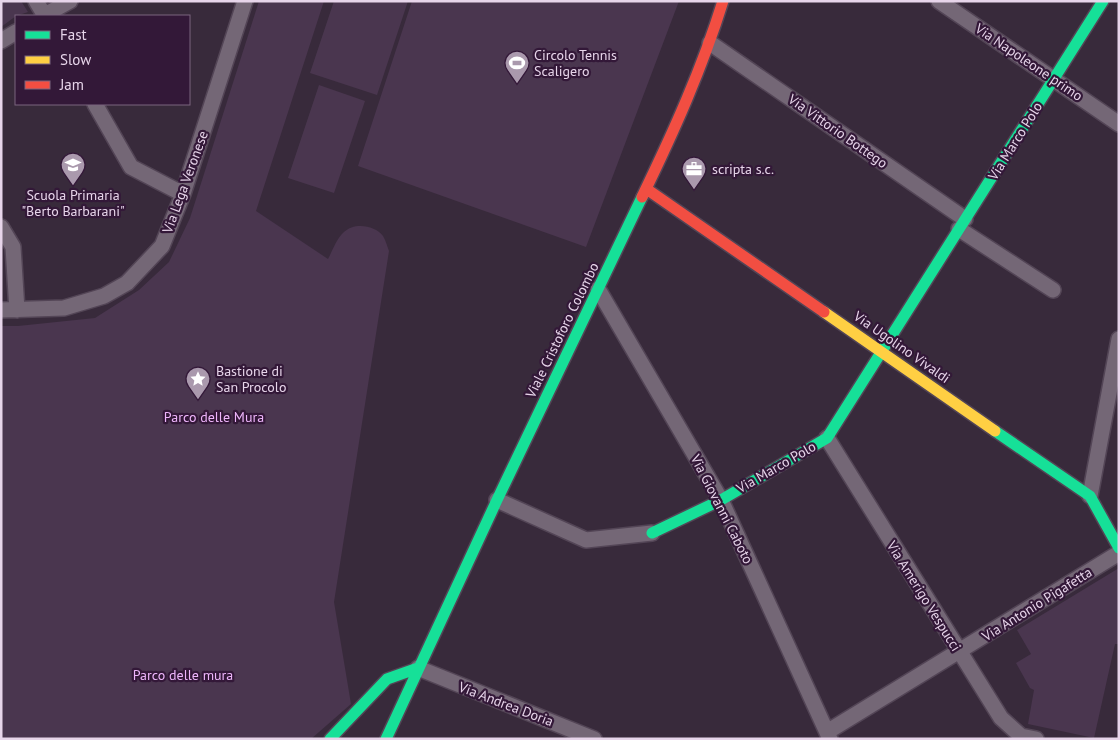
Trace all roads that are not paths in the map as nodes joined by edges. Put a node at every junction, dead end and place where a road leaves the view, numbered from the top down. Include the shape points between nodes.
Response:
1 (36, 1) edge
2 (70, 1) edge
3 (245, 1) edge
4 (723, 1) edge
5 (939, 1) edge
6 (1103, 1) edge
7 (43, 15) edge
8 (46, 15) edge
9 (15, 33) edge
10 (1, 41) edge
11 (710, 44) junction
12 (1053, 79) junction
13 (96, 105) edge
14 (1119, 124) edge
15 (648, 190) junction
16 (183, 194) junction
17 (962, 224) junction
18 (1, 226) edge
19 (598, 289) junction
20 (1053, 290) dead end
21 (1, 310) edge
22 (17, 310) junction
23 (1119, 339) edge
24 (881, 351) junction
25 (826, 438) junction
26 (1090, 496) junction
27 (497, 500) junction
28 (721, 500) junction
29 (652, 533) joint
30 (1119, 548) edge
31 (1119, 553) edge
32 (959, 652) junction
33 (418, 668) junction
34 (829, 735) edge
35 (386, 738) edge
36 (330, 739) edge
37 (594, 739) edge
38 (1036, 739) edge

1 - 7 street
2 - 8 street
3 - 16 street, Via Lega Veronese
4 - 11 street, Viale Cristoforo Colombo
5 - 12 street, Via Napoleone primo
6 - 12 street, Via Marco Polo
9 - 10 street
11 - 15 street, Viale Cristoforo Colombo
11 - 17 street, Via Vittorio Bottego
12 - 14 street, Via Napoleone primo
12 - 17 street, Via Marco Polo
13 - 16 street via 131,167
15 - 19 street, Viale Cristoforo Colombo
15 - 24 street, Via Ugolino Vivaldi
16 - 22 street, Via Lega Veronese via 162,246 127,283 104,296 64,308
17 - 20 street
17 - 24 street, Via Marco Polo
18 - 22 street via 13,247
19 - 27 street, Viale Cristoforo Colombo
19 - 28 street, Via Giovanni Caboto
21 - 22 street, Via Lega Veronese
23 - 26 street
24 - 25 street, Via Marco Polo
24 - 26 street, Via Ugolino Vivaldi
25 - 28 street, Via Marco Polo
25 - 32 street, Via Amerigo Vespucci
26 - 30 street, Via Ugolino Vivaldi
27 - 29 street, Via Marco Polo via 586,540
27 - 33 street, Viale Cristoforo Colombo
28 - 29 street, Via Marco Polo
28 - 34 street, Via Giovanni Caboto
31 - 32 street, Via Antonio Pigafetta
32 - 34 street, Via Antonio Pigafetta
32 - 38 street, Via Amerigo Vespucci via 1001,718 1021,736
33 - 35 street, Viale Cristoforo Colombo
33 - 36 street via 387,679
33 - 37 street, Via Andrea Doria

